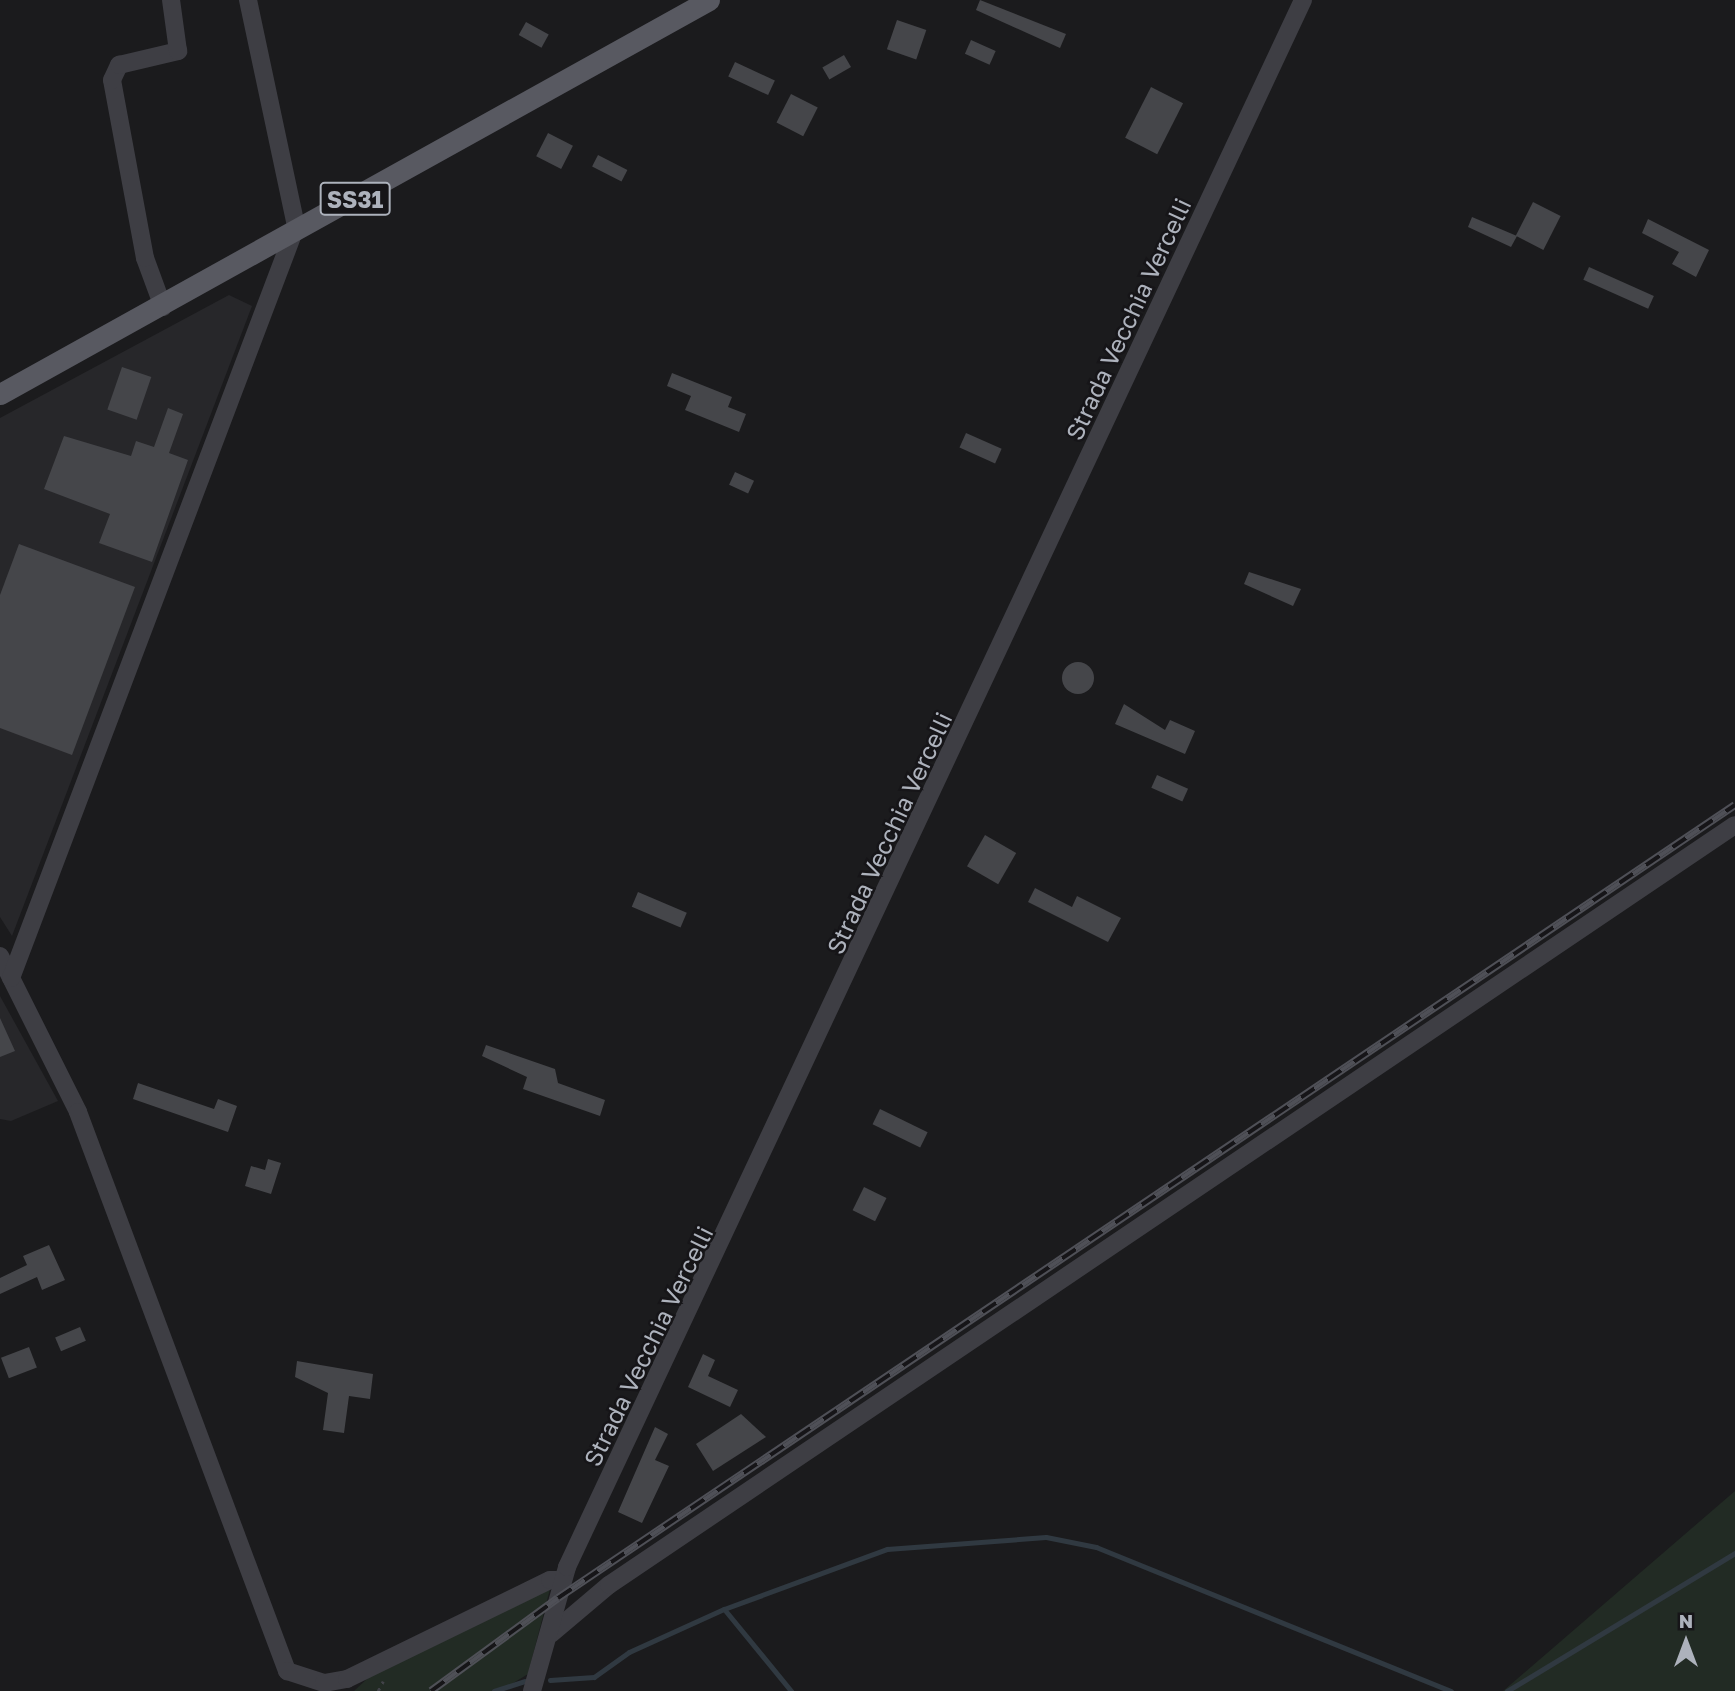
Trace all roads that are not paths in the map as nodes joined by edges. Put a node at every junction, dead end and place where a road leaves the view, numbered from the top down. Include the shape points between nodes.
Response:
1 (171, 0) edge
2 (248, 0) edge
3 (709, 0) edge
4 (1303, 0) edge
5 (295, 232) junction
6 (163, 307) junction
7 (0, 394) edge
8 (1735, 825) edge
9 (0, 956) edge
10 (11, 978) junction
11 (563, 1580) junction
12 (551, 1634) junction
13 (532, 1691) edge

1 - 6 street via 178,51 119,65 112,80 145,258
2 - 5 street
3 - 5 main road, SS31
4 - 11 street, Strada Vecchia Vercelli
5 - 6 main road, SS31
5 - 10 street
6 - 7 main road, SS31
8 - 12 street via 610,1585
9 - 10 street
10 - 11 street via 78,1112 287,1671 324,1683 347,1679 550,1580
11 - 12 street, Strada Vecchia Vercelli
12 - 13 street, Strada Vecchia Vercelli

